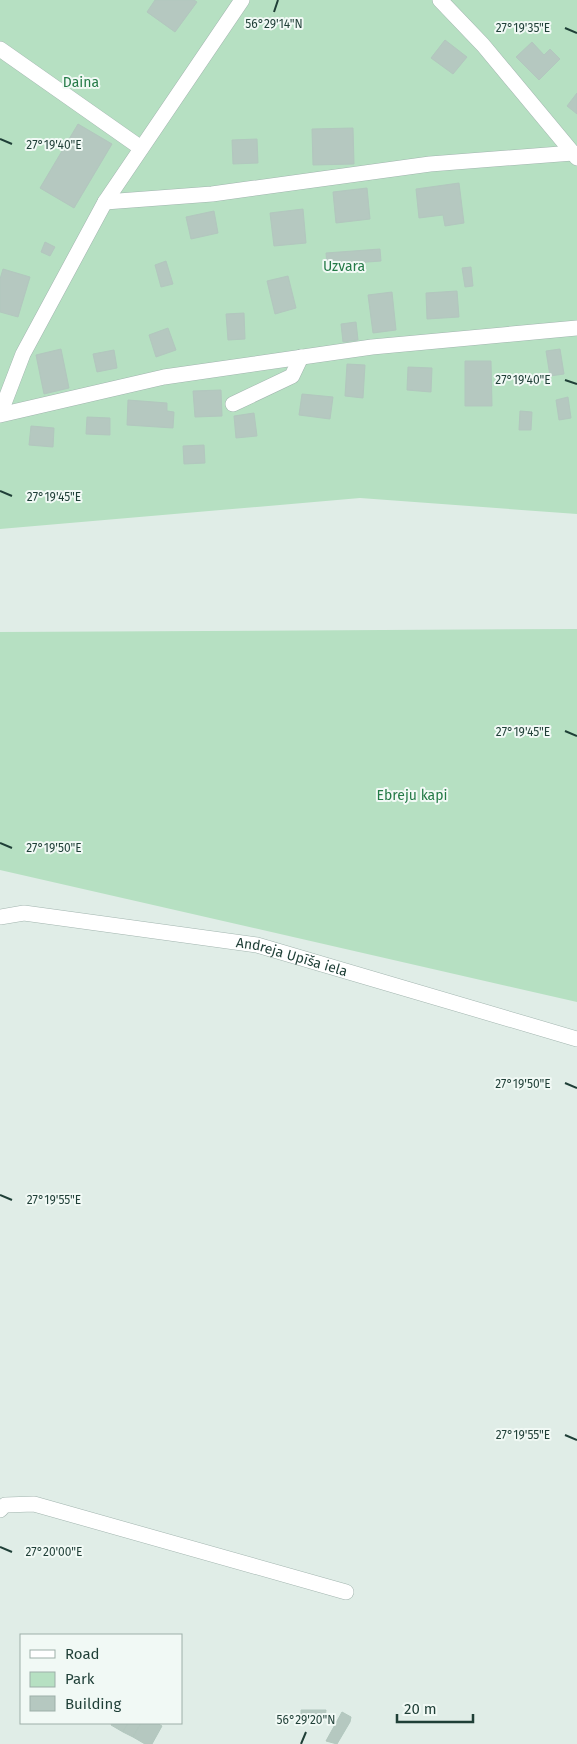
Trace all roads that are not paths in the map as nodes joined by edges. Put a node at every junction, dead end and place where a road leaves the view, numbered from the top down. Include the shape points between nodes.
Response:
1 (440, 0) edge
2 (238, 1) edge
3 (0, 49) edge
4 (141, 148) junction
5 (575, 155) edge
6 (105, 202) junction
7 (577, 328) edge
8 (301, 357) junction
9 (233, 404) dead end
10 (0, 415) edge
11 (0, 917) edge
12 (577, 1039) edge
13 (0, 1510) edge
14 (346, 1592) dead end

1 - 5 street via 483,45
2 - 4 street
3 - 4 street
4 - 6 street
5 - 6 street via 430,164 212,194
6 - 10 street via 24,354
7 - 8 street via 372,347
8 - 9 street via 292,376
8 - 10 street via 164,377
11 - 12 street, Andreja Upīša iela via 24,913 258,946
13 - 14 street via 5,1506 34,1504

